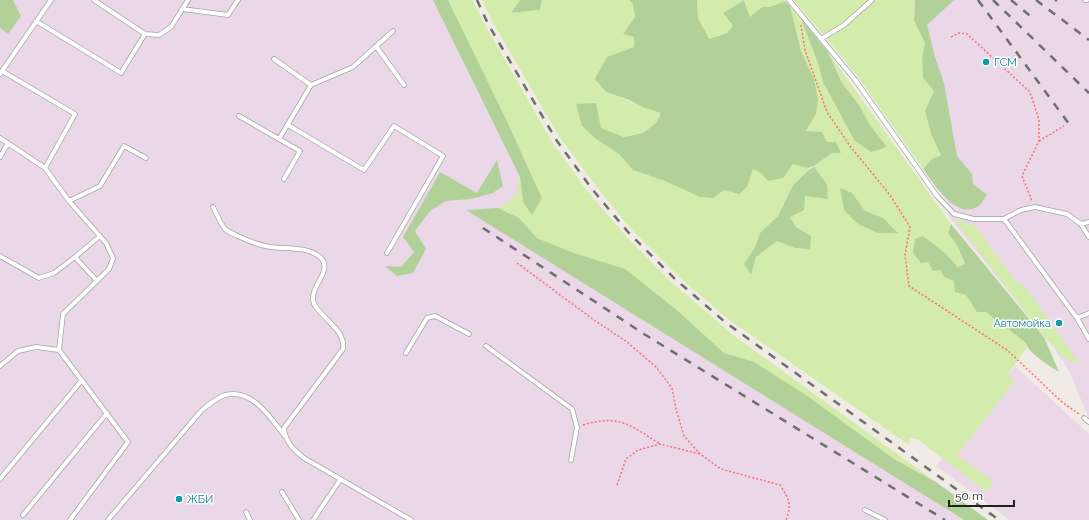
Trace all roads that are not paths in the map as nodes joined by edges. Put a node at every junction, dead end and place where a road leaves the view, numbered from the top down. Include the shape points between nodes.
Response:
1 (51, 0) edge
2 (94, 0) edge
3 (188, 0) edge
4 (238, 0) edge
5 (788, 0) edge
6 (872, 0) edge
7 (182, 9) junction
8 (36, 21) junction
9 (393, 31) dead end
10 (145, 34) junction
11 (821, 39) junction
12 (376, 46) junction
13 (274, 59) dead end
14 (1, 72) edge
15 (311, 85) junction
16 (404, 85) dead end
17 (238, 116) dead end
18 (288, 125) junction
19 (0, 138) edge
20 (279, 139) junction
21 (8, 143) junction
22 (0, 157) edge
23 (146, 158) dead end
24 (44, 168) junction
25 (284, 179) dead end
26 (69, 201) junction
27 (213, 207) dead end
28 (1004, 219) junction
29 (1089, 222) edge
30 (1081, 224) junction
31 (100, 236) junction
32 (1089, 237) edge
33 (387, 253) dead end
34 (0, 256) edge
35 (75, 256) junction
36 (97, 281) junction
37 (1089, 313) edge
38 (1077, 318) junction
39 (469, 334) dead end
40 (1089, 339) edge
41 (486, 346) dead end
42 (59, 350) junction
43 (406, 353) dead end
44 (0, 366) edge
45 (82, 380) junction
46 (107, 413) junction
47 (1084, 418) road end
48 (1089, 422) edge
49 (284, 435) junction
50 (571, 460) dead end
51 (0, 479) edge
52 (340, 480) junction
53 (282, 492) dead end
54 (865, 510) dead end
55 (246, 512) dead end
56 (23, 515) dead end
57 (70, 520) edge
58 (108, 520) edge
59 (250, 520) edge
60 (299, 520) edge
61 (313, 520) edge
62 (411, 520) edge
63 (885, 520) edge

1 - 8 lane
2 - 10 lane
3 - 7 lane
4 - 7 lane via 228,15
5 - 11 lane
6 - 11 lane via 844,25
7 - 10 lane via 171,27 159,34
8 - 10 lane via 121,73
8 - 14 lane
9 - 12 lane
11 - 28 lane via 856,81 937,196 954,214 974,219
12 - 15 lane via 353,67
12 - 16 lane
13 - 15 lane
14 - 24 lane via 75,114
15 - 18 lane
17 - 20 lane
18 - 20 lane
18 - 33 lane via 364,170 394,126 443,156
19 - 21 lane
20 - 25 lane via 300,151
21 - 22 lane
21 - 24 lane
23 - 26 lane via 124,146 100,186
24 - 26 lane
26 - 31 lane
27 - 49 lane via 226,230 248,241 312,252 321,258 324,265 323,274 313,291 312,299 315,306 342,336 343,348 284,428
28 - 30 lane via 1021,210 1035,207 1067,214
28 - 38 lane
29 - 30 lane
30 - 32 lane
31 - 35 lane
31 - 36 lane via 113,258 109,268
34 - 35 lane via 39,278 54,273
35 - 36 lane
36 - 42 lane via 63,314
37 - 38 lane
38 - 40 lane
39 - 43 lane via 434,316 427,318
41 - 50 lane via 572,409 577,427
42 - 44 lane via 36,347 18,351
42 - 45 lane
45 - 46 lane
45 - 51 lane
46 - 56 lane
46 - 57 lane via 128,442
47 - 48 lane
49 - 52 lane via 293,449 304,458
49 - 58 lane via 254,401 234,394 224,396 202,411
52 - 61 lane
52 - 62 lane
53 - 60 lane
54 - 63 lane
55 - 59 lane

